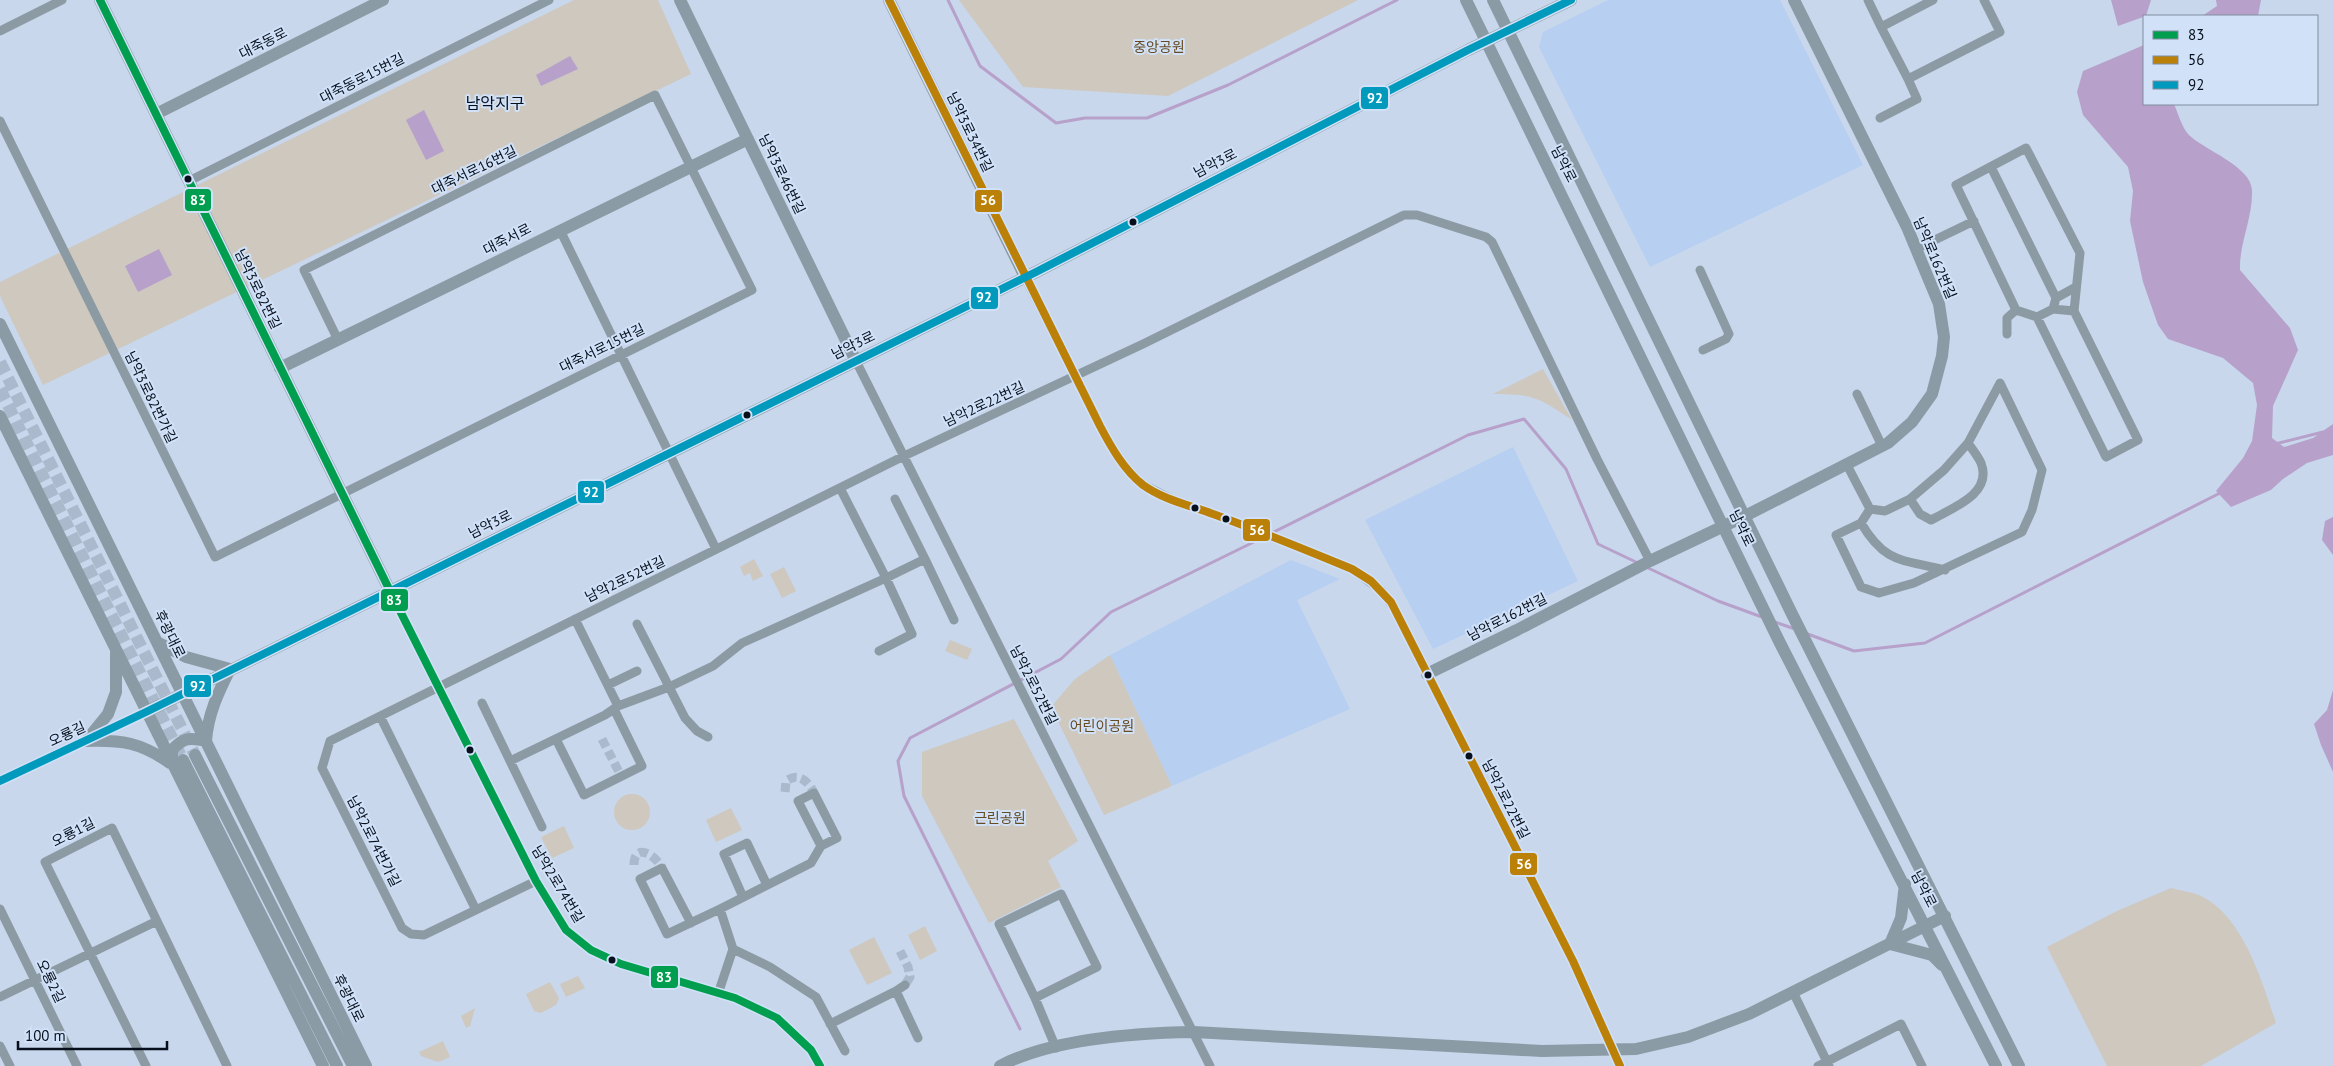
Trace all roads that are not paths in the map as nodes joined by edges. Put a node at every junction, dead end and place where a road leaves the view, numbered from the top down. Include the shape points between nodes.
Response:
1 (62, 0) edge
2 (100, 0) edge
3 (383, 0) edge
4 (548, 0) edge
5 (680, 0) edge
6 (889, 0) edge
7 (1466, 0) edge
8 (1493, 0) edge
9 (1570, 0) edge
10 (1794, 0) edge
11 (1868, 0) edge
12 (1933, 0) edge
13 (1984, 0) edge
14 (1881, 27) junction
15 (0, 31) edge
16 (1508, 31) junction
17 (1486, 43) junction
18 (1908, 79) junction
19 (156, 114) junction
20 (1880, 118) dead end
21 (0, 121) edge
22 (748, 139) junction
23 (691, 166) junction
24 (1991, 167) junction
25 (189, 181) junction
26 (1974, 221) junction
27 (560, 230) junction
28 (1916, 249) junction
29 (1700, 270) dead end
30 (1025, 277) junction
31 (2076, 287) junction
32 (2056, 298) junction
33 (2053, 309) junction
34 (2016, 310) junction
35 (2074, 311) junction
36 (2037, 317) junction
37 (0, 324) edge
38 (2007, 334) dead end
39 (338, 340) junction
40 (1703, 350) dead end
41 (621, 354) junction
42 (856, 360) junction
43 (280, 368) junction
44 (1075, 377) junction
45 (1858, 394) dead end
46 (0, 416) edge
47 (1968, 443) junction
48 (1882, 446) junction
49 (669, 452) junction
50 (904, 456) junction
51 (1847, 465) junction
52 (840, 488) junction
53 (342, 494) junction
54 (895, 499) dead end
55 (1910, 499) junction
56 (1870, 509) junction
57 (1744, 516) junction
58 (1861, 523) junction
59 (1724, 526) junction
60 (716, 549) junction
61 (924, 559) junction
62 (1648, 562) junction
63 (1945, 570) junction
64 (886, 578) junction
65 (390, 591) junction
66 (575, 618) junction
67 (954, 620) dead end
68 (637, 624) dead end
69 (157, 642) junction
70 (116, 650) junction
71 (879, 651) dead end
72 (230, 669) junction
73 (637, 671) dead end
74 (1427, 674) junction
75 (608, 685) junction
76 (439, 686) junction
77 (669, 687) junction
78 (182, 693) junction
79 (482, 703) dead end
80 (616, 708) junction
81 (146, 712) junction
82 (380, 716) junction
83 (708, 736) dead end
84 (556, 739) junction
85 (86, 741) junction
86 (206, 741) junction
87 (183, 760) junction
88 (510, 761) junction
89 (0, 781) edge
90 (542, 827) dead end
91 (821, 846) junction
92 (536, 881) junction
93 (767, 884) junction
94 (1905, 884) junction
95 (743, 897) junction
96 (0, 909) edge
97 (720, 909) junction
98 (476, 910) junction
99 (1944, 916) junction
100 (157, 922) junction
101 (690, 923) junction
102 (1926, 926) junction
103 (1890, 944) junction
104 (733, 949) junction
105 (90, 953) junction
106 (1951, 976) junction
107 (35, 980) junction
108 (905, 985) dead end
109 (896, 991) junction
110 (1793, 992) junction
111 (718, 994) junction
112 (0, 997) edge
113 (1035, 998) junction
114 (830, 1024) junction
115 (1194, 1032) junction
116 (918, 1038) dead end
117 (0, 1046) edge
118 (1056, 1048) junction
119 (845, 1051) dead end
120 (1613, 1051) junction
121 (1828, 1064) edge
122 (1002, 1065) edge
123 (10, 1066) edge
124 (77, 1066) edge
125 (146, 1066) edge
126 (227, 1066) edge
127 (323, 1066) edge
128 (337, 1066) edge
129 (353, 1066) edge
130 (366, 1066) edge
131 (820, 1066) edge
132 (1210, 1066) edge
133 (1620, 1066) edge
134 (1818, 1066) edge
135 (1922, 1066) edge
136 (1996, 1066) edge
137 (2020, 1066) edge

1 - 15 street
2 - 19 street, 남악3로82번길
3 - 19 street, 대죽동로
4 - 25 street, 대죽동로15번길
5 - 22 street, 남악3로46번길
6 - 30 street, 남악3로34번길
7 - 17 street, 남악로
8 - 16 street, 남악로
9 - 16 street, 남악3로
10 - 28 street, 남악로162번길
11 - 14 street
12 - 14 street
13 - 18 street via 2000,32
14 - 18 street
16 - 17 street, 남악3로
16 - 57 street, 남악로
17 - 30 street, 남악3로
17 - 59 street, 남악로
18 - 20 street via 1917,98
19 - 25 street, 남악3로82번길
21 - 53 street, 남악3로82번가길 via 215,557
22 - 23 street, 대죽서로
22 - 42 street, 남악3로46번길
23 - 27 street, 대죽서로
23 - 39 street, 대죽서로16번길 via 655,95 304,270
23 - 41 street, 대죽서로15번길 via 752,290
24 - 26 street via 1956,185
24 - 31 street via 2026,148 2080,254
24 - 32 street
25 - 43 street, 남악3로82번길
26 - 28 street
26 - 34 street
27 - 39 street, 대죽서로
27 - 41 street
28 - 48 street, 남악로162번길 via 1939,304 1944,337 1942,356 1932,394 1923,408 1899,435
29 - 40 street via 1729,334 1726,339
30 - 42 street, 남악3로
30 - 44 street, 남악2로22번길
31 - 32 street
31 - 35 street
32 - 33 street
33 - 35 street
33 - 36 street
34 - 36 street
34 - 38 street via 2007,318
35 - 36 street via 2138,440 2106,457
37 - 69 street, 후광대로
39 - 43 street, 대죽서로
41 - 49 street
41 - 53 street, 대죽서로15번길
42 - 49 street, 남악3로
42 - 50 street, 남악2로52번길
43 - 53 street, 남악3로82번길
44 - 50 street, 남악2로22번길
44 - 62 street via 1395,218 1418,215 1486,237 1497,249
44 - 74 street, 남악2로22번길 via 1109,443 1142,484 1181,504 1352,569 1382,591 1397,613
45 - 48 street
46 - 70 street, 후광대로
47 - 55 street via 1944,470
47 - 55 street via 1981,464 1983,480 1974,495 1931,520 1920,514
47 - 63 street via 2000,383 2042,470 2032,510 2022,532
48 - 51 street, 남악로162번길
49 - 60 street
49 - 65 street, 남악3로
50 - 52 street, 남악2로52번길
50 - 115 street, 남악2로52번길
51 - 56 street
51 - 57 street, 남악로162번길
52 - 60 street, 남악2로52번길
52 - 64 street
53 - 65 street, 남악3로82번길
54 - 61 street
55 - 56 street via 1885,511
56 - 58 street
57 - 59 street, 남악로162번길
57 - 99 street, 남악로
58 - 63 street via 1883,552 1906,563
58 - 63 street via 1836,535 1861,587 1879,592 1914,583
59 - 62 street, 남악로162번길
59 - 94 street, 남악로 via 1780,643
60 - 66 street, 남악2로52번길
61 - 64 street
61 - 67 street
62 - 74 street, 남악로162번길
64 - 71 street via 912,634
64 - 77 street via 742,643 713,666
65 - 72 street, 남악3로
65 - 76 street, 남악2로74번길
66 - 75 street
66 - 76 street, 남악2로52번길
68 - 77 street
69 - 72 street via 186,657
69 - 78 street, 후광대로
70 - 81 street, 후광대로
70 - 85 street via 116,692 108,714
72 - 78 street, 남악3로
72 - 86 street via 211,710
73 - 75 street
74 - 120 street, 남악2로22번길 via 1573,961
75 - 80 street
76 - 82 street, 남악2로74번가길
76 - 92 street, 남악2로74번길
77 - 80 street
77 - 83 street via 690,725
78 - 81 street, 남악3로
78 - 86 street, 후광대로
79 - 88 street
80 - 84 street
80 - 84 street via 642,766 584,794
81 - 85 street, 오룡길
81 - 87 street, 후광대로
82 - 98 street
82 - 98 street, 남악2로74번가길 via 330,740 322,768 402,928 412,934 424,935
84 - 88 street
85 - 87 street via 120,740
85 - 89 street, 오룡길
86 - 87 street via 182,740 172,750
86 - 130 street, 후광대로
87 - 127 street, 후광대로
87 - 128 street, 후광대로
87 - 129 street, 후광대로
88 - 90 street
91 - 91 street via 837,838 814,793 798,801
91 - 93 street via 811,863
92 - 98 street, 남악2로74번가길
92 - 111 street, 남악2로74번길 via 566,930 591,950 621,964
93 - 95 street
93 - 95 street via 747,843 724,854
94 - 102 street, 남악로
94 - 103 street via 1901,918
95 - 97 street
96 - 107 street, 오룡2길
97 - 101 street
97 - 104 street
99 - 102 street
99 - 137 street, 남악로
100 - 105 street
100 - 105 street, 오룡1길 via 112,828 45,862
100 - 126 street, 오룡1길
101 - 101 street via 667,934 640,879 662,868
102 - 103 street
102 - 106 street, 남악로
103 - 106 street via 1932,955
103 - 110 street
104 - 111 street
104 - 114 street via 770,966 816,997
105 - 107 street
105 - 125 street, 오룡1길
106 - 136 street, 남악로
107 - 112 street
107 - 124 street, 오룡2길
108 - 109 street
109 - 114 street
109 - 116 street
110 - 120 street via 1749,1014 1688,1037 1644,1048
110 - 121 street
111 - 131 street, 남악2로74번길 via 735,998 777,1018 811,1050
113 - 113 street via 999,924 1061,894 1097,967
113 - 118 street
114 - 119 street
115 - 118 street via 1115,1037
115 - 120 street via 1533,1051
115 - 132 street, 남악2로52번길
117 - 123 street
118 - 122 street
120 - 133 street, 남악2로22번길
121 - 134 street
121 - 135 street via 1901,1024

